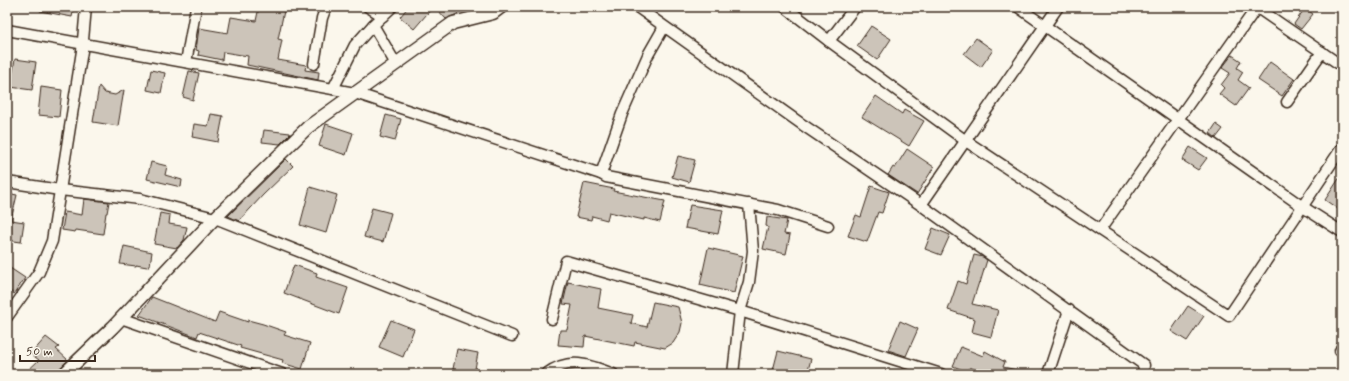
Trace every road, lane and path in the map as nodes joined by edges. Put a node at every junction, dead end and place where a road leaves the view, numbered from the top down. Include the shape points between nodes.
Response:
1 (86, 7) edge
2 (196, 7) edge
3 (326, 7) edge
4 (368, 7) edge
5 (392, 7) edge
6 (501, 7) edge
7 (636, 7) edge
8 (785, 7) edge
9 (855, 7) edge
10 (1018, 7) edge
11 (1058, 7) edge
12 (1257, 7) edge
13 (383, 16) junction
14 (373, 25) junction
15 (1045, 26) junction
16 (664, 27) junction
17 (7, 30) edge
18 (828, 41) junction
19 (83, 43) junction
20 (1322, 52) junction
21 (186, 62) junction
22 (314, 64) dead end
23 (396, 64) junction
24 (1342, 66) edge
25 (333, 90) junction
26 (354, 93) junction
27 (1287, 102) dead end
28 (1178, 119) junction
29 (966, 141) junction
30 (1341, 149) edge
31 (601, 174) junction
32 (7, 182) edge
33 (60, 190) junction
34 (750, 204) junction
35 (921, 205) junction
36 (1303, 206) junction
37 (215, 218) junction
38 (828, 226) dead end
39 (1100, 230) junction
40 (1342, 232) edge
41 (1069, 310) junction
42 (740, 311) junction
43 (7, 316) edge
44 (121, 318) junction
45 (552, 319) dead end
46 (512, 336) dead end
47 (64, 374) edge
48 (282, 374) edge
49 (546, 374) edge
50 (613, 374) edge
51 (733, 374) edge
52 (941, 374) edge
53 (1048, 374) edge
54 (1143, 374) edge

1 - 19 street
2 - 21 street
3 - 22 street
4 - 13 street
5 - 13 street
6 - 23 street via 493,13 453,23
7 - 16 street
8 - 18 street
9 - 18 street
10 - 15 street
11 - 15 street
12 - 20 street
12 - 28 street
13 - 14 street
14 - 23 street
14 - 25 street via 355,45
15 - 28 street
15 - 29 street
16 - 31 street via 648,55 622,114
16 - 35 street
17 - 19 street
18 - 29 street
19 - 21 street
19 - 33 street
20 - 24 street
20 - 27 street
21 - 25 street
23 - 26 street
25 - 26 street
26 - 31 street
26 - 37 street via 308,127
28 - 36 street
28 - 39 street
29 - 35 street
29 - 39 street
30 - 36 street
31 - 34 street
32 - 33 street
33 - 37 street via 140,199
33 - 43 street via 52,241 42,266
34 - 38 street
34 - 42 street via 753,251 749,282
35 - 41 street
36 - 39 street via 1229,316
36 - 40 street
37 - 44 street
37 - 46 street
41 - 53 street
41 - 54 street via 1144,366
42 - 45 street via 566,262
42 - 51 street
42 - 52 street
44 - 47 street
44 - 48 street
49 - 50 street via 562,365 575,363 593,366

